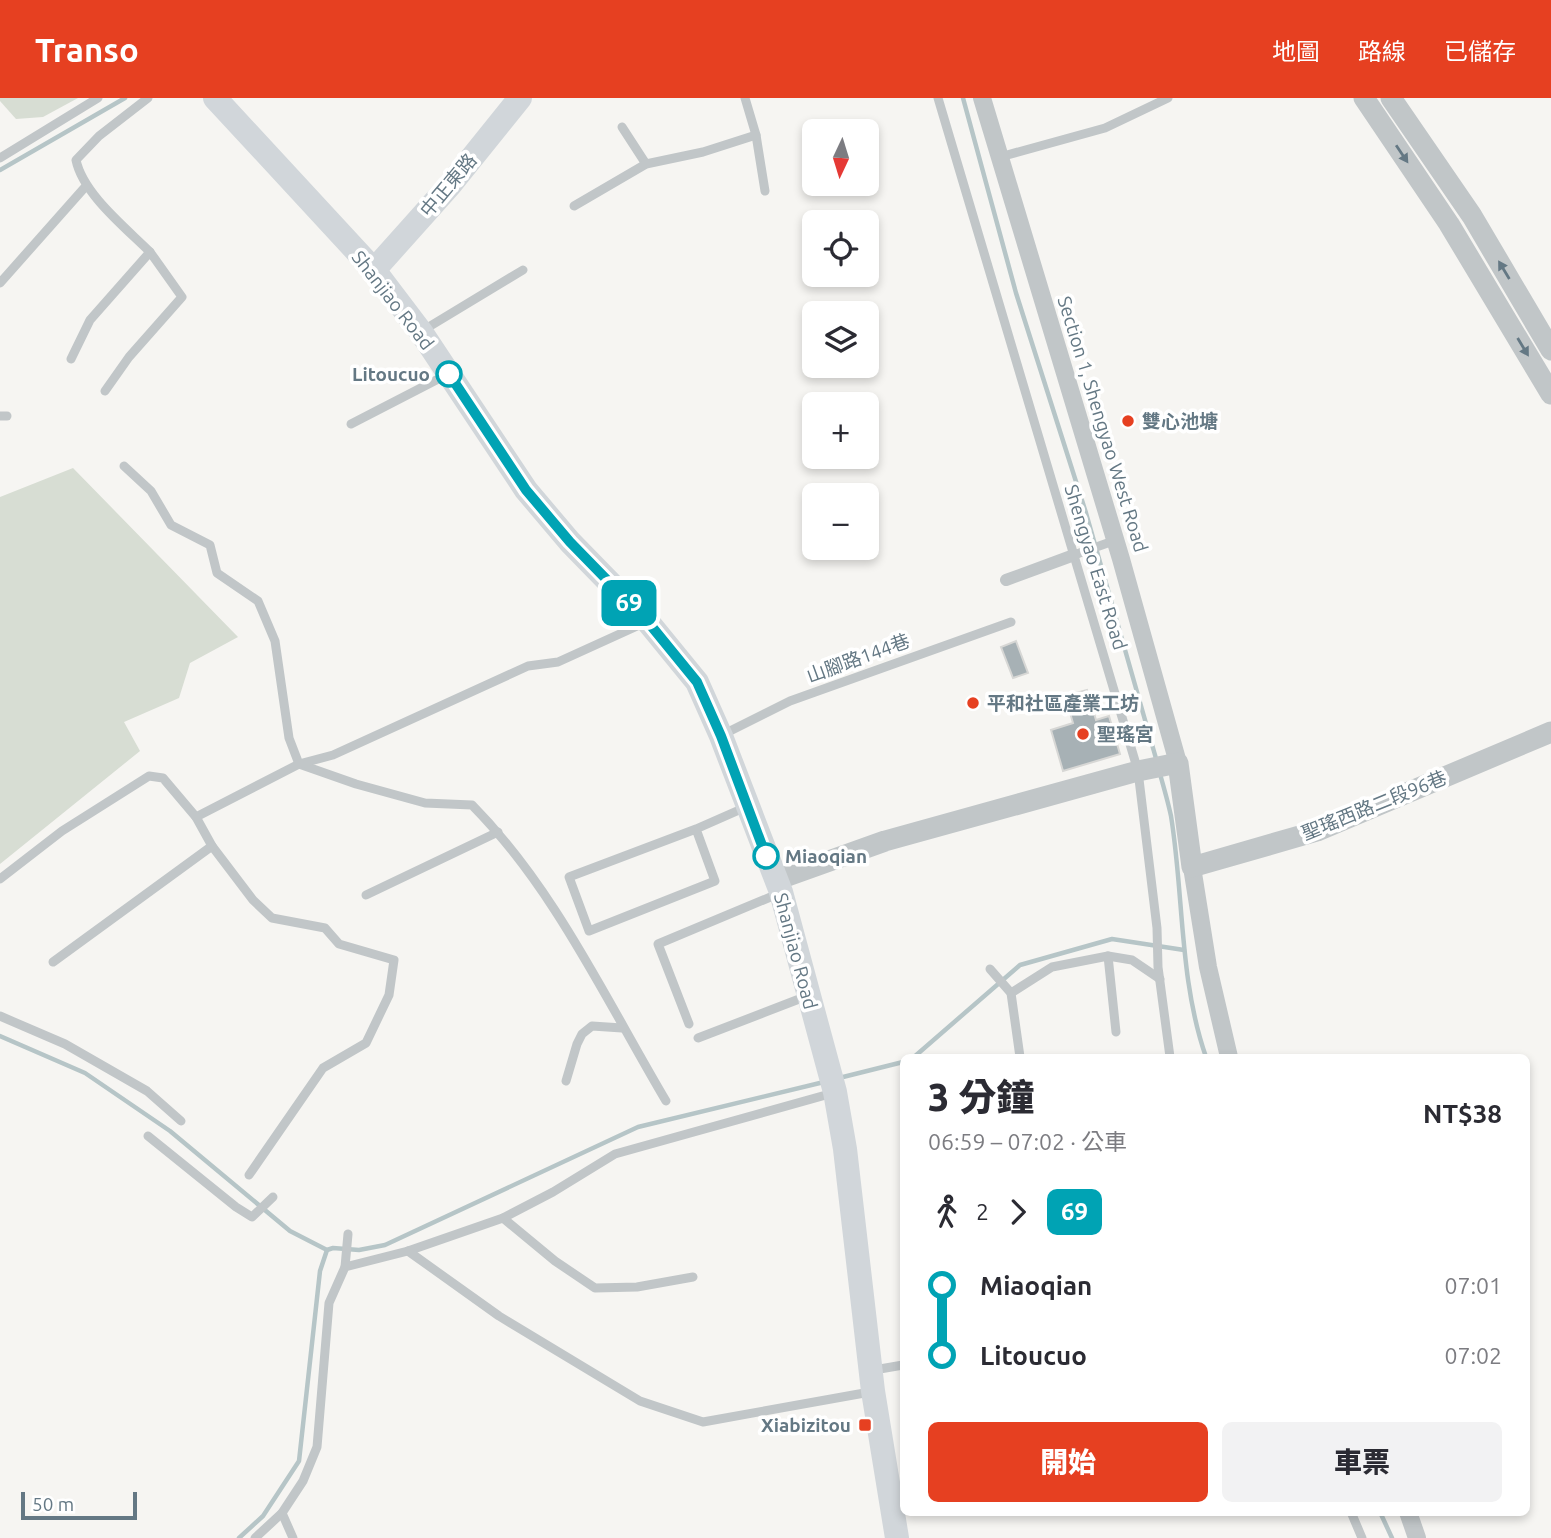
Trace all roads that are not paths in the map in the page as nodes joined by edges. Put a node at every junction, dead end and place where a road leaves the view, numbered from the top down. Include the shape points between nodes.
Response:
1 (98, 98) edge
2 (148, 98) edge
3 (215, 98) edge
4 (745, 98) edge
5 (938, 98) edge
6 (982, 98) edge
7 (1168, 98) edge
8 (1364, 98) edge
9 (1391, 98) edge
10 (513, 100) edge
11 (622, 127) dead end
12 (757, 135) junction
13 (1000, 157) junction
14 (0, 158) edge
15 (646, 164) junction
16 (86, 186) junction
17 (765, 191) dead end
18 (574, 206) dead end
19 (150, 252) junction
20 (374, 270) junction
21 (523, 270) dead end
22 (0, 283) edge
23 (421, 332) junction
24 (1551, 350) edge
25 (71, 359) dead end
26 (448, 373) junction
27 (105, 391) dead end
28 (1551, 394) edge
29 (351, 424) dead end
30 (124, 466) dead end
31 (1116, 540) junction
32 (1074, 555) junction
33 (1006, 580) dead end
34 (648, 622) junction
35 (1011, 622) dead end
36 (1551, 732) edge
37 (721, 736) junction
38 (1178, 763) junction
39 (299, 764) junction
40 (1141, 770) junction
41 (747, 807) junction
42 (196, 817) junction
43 (696, 830) junction
44 (498, 832) junction
45 (212, 846) junction
46 (1192, 867) junction
47 (0, 879) edge
48 (779, 886) junction
49 (366, 895) dead end
50 (1108, 956) junction
51 (53, 962) dead end
52 (990, 969) dead end
53 (1160, 979) junction
54 (1012, 993) junction
55 (808, 996) junction
56 (0, 1016) edge
57 (689, 1024) dead end
58 (622, 1028) junction
59 (1116, 1032) dead end
60 (698, 1038) dead end
61 (1020, 1054) edge
62 (1170, 1054) edge
63 (1228, 1054) edge
64 (566, 1081) dead end
65 (832, 1081) junction
66 (666, 1101) dead end
67 (181, 1121) dead end
68 (148, 1136) dead end
69 (249, 1175) dead end
70 (273, 1197) dead end
71 (503, 1218) junction
72 (348, 1234) dead end
73 (408, 1251) junction
74 (345, 1267) junction
75 (693, 1277) dead end
76 (900, 1367) edge
77 (872, 1381) junction
78 (282, 1513) junction
79 (1352, 1516) edge
80 (1409, 1516) edge
81 (255, 1538) edge
82 (293, 1538) edge
83 (897, 1538) edge
84 (1362, 1538) edge
85 (1417, 1538) edge

1 - 14 lane
2 - 16 lane via 80,154 76,160
3 - 20 main road, Shanjiao Road
4 - 12 lane
5 - 32 lane, Shengyao East Road
6 - 13 street, Section 1, Shengyao West Road
7 - 13 lane via 1105,128
8 -> 28 street via 1449,224
24 -> 9 street via 1472,216
10 - 20 main road, 中正東路 via 450,185
11 - 15 lane
12 - 15 lane
12 - 17 lane
13 - 31 street, Section 1, Shengyao West Road
15 - 18 lane
16 - 19 lane
16 - 22 lane
19 - 25 lane via 90,320
19 - 27 lane via 182,297
20 - 23 main road, Shanjiao Road
21 - 23 lane
23 - 26 main road, Shanjiao Road
26 - 29 lane
26 - 34 main road, Shanjiao Road via 526,490
30 - 39 lane via 150,491 171,526 211,545 217,573 258,601 275,641 289,737
31 - 32 lane
31 - 38 street, Section 1, Shengyao West Road
32 - 33 street
32 - 40 lane, Shengyao East Road
34 - 37 main road, Shanjiao Road via 697,682
34 - 39 lane via 558,662 528,666 333,755
35 - 37 lane, 山腳路144巷 via 790,701
36 - 46 street, 聖瑤西路二段96巷 via 1317,831
37 - 41 main road, Shanjiao Road
38 - 40 street
38 - 46 street
39 - 42 lane
39 - 44 lane via 425,803 472,805
40 - 48 street via 885,841
40 - 53 lane, Shengyao East Road
41 - 43 lane
41 - 48 main road, Shanjiao Road
42 - 45 lane
42 - 47 lane via 163,778 149,776 62,831
43 - 43 lane via 715,881 589,931 569,877
44 - 49 lane
44 - 58 lane via 551,904
45 - 51 lane
45 - 69 lane via 272,918 326,928 339,944 394,960 389,995 366,1043 323,1068
46 - 63 street
48 - 55 main road, Shanjiao Road
48 - 57 lane via 658,944
50 - 53 lane via 1132,960
50 - 54 lane via 1052,967
50 - 59 lane
52 - 54 lane
53 - 62 lane, Shengyao East Road
54 - 61 lane
55 - 60 lane
55 - 65 main road, Shanjiao Road
56 - 67 lane via 65,1044 147,1091
58 - 64 lane via 592,1026 582,1034
58 - 66 lane
65 - 71 lane via 615,1154
65 - 77 main road, Shanjiao Road via 845,1149
68 - 70 lane via 252,1217
71 - 73 lane
71 - 75 lane via 596,1288 637,1287
72 - 74 lane
73 - 74 lane
73 - 77 lane via 499,1316 640,1401 703,1422
74 - 78 lane via 329,1303 317,1447 303,1481
76 - 77 lane
77 - 83 main road, Shanjiao Road
78 - 81 lane
78 - 82 lane
79 - 84 lane
80 - 85 street

